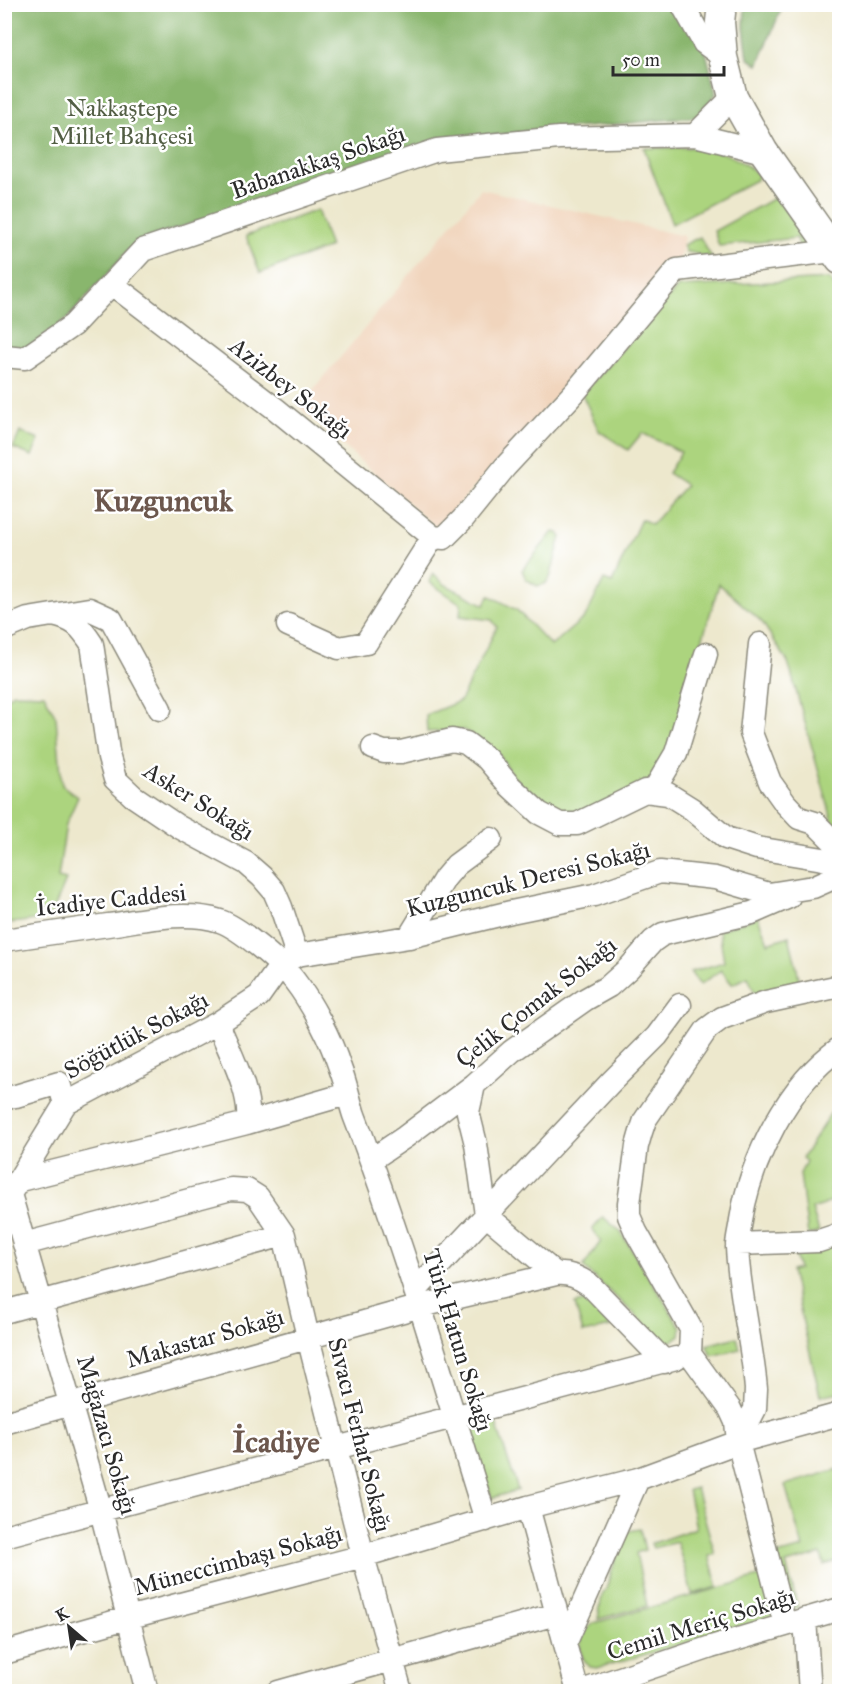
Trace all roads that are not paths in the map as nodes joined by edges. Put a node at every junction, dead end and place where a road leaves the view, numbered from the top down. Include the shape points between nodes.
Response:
1 (682, 4) edge
2 (722, 4) edge
3 (723, 57) junction
4 (733, 97) junction
5 (695, 135) junction
6 (764, 152) junction
7 (836, 255) edge
8 (112, 284) junction
9 (4, 356) edge
10 (433, 537) junction
11 (54, 615) junction
12 (288, 625) dead end
13 (4, 629) edge
14 (4, 644) edge
15 (760, 644) dead end
16 (706, 654) dead end
17 (160, 709) dead end
18 (373, 748) dead end
19 (653, 792) junction
20 (491, 839) dead end
21 (840, 848) edge
22 (840, 865) edge
23 (840, 875) edge
24 (813, 887) junction
25 (409, 937) junction
26 (4, 940) edge
27 (289, 960) junction
28 (840, 986) edge
29 (680, 1005) dead end
30 (218, 1023) junction
31 (840, 1048) edge
32 (474, 1085) junction
33 (346, 1094) junction
34 (4, 1098) edge
35 (65, 1104) junction
36 (247, 1123) junction
37 (371, 1160) junction
38 (15, 1187) junction
39 (486, 1215) junction
40 (840, 1234) edge
41 (285, 1235) junction
42 (24, 1244) junction
43 (737, 1244) junction
44 (556, 1274) junction
45 (418, 1299) junction
46 (41, 1302) junction
47 (4, 1312) edge
48 (308, 1337) junction
49 (690, 1354) junction
50 (665, 1362) junction
51 (70, 1404) junction
52 (840, 1414) edge
53 (454, 1417) junction
54 (4, 1423) edge
55 (738, 1442) junction
56 (336, 1449) junction
57 (638, 1479) junction
58 (528, 1507) junction
59 (101, 1511) junction
60 (486, 1520) junction
61 (4, 1536) edge
62 (363, 1556) junction
63 (840, 1610) edge
64 (556, 1614) junction
65 (127, 1618) junction
66 (795, 1622) junction
67 (566, 1642) junction
68 (4, 1653) edge
69 (393, 1660) junction
70 (610, 1686) edge
71 (147, 1692) edge
72 (278, 1692) edge
73 (401, 1692) edge
74 (578, 1692) edge
75 (810, 1692) edge

1 - 3 street via 704,43
2 - 3 main road
3 - 4 main road
4 - 5 street
4 - 6 main road
5 - 6 street, Babanakkaş Sokağı
5 - 8 street, Babanakkaş Sokağı via 559,138 436,150 143,250
6 - 7 main road
7 - 10 street via 677,270 463,519 444,538
8 - 9 street, Babanakkaş Sokağı via 73,325 25,357
8 - 10 street, Azizbey Sokağı via 277,410
10 - 12 street via 366,643 339,648
11 - 13 street via 28,619
11 - 14 street
11 - 17 street via 89,609 111,619
11 - 27 street, Asker Sokağı via 71,619 93,644 115,779 179,827 246,863 262,878 281,907
15 - 21 street via 751,733 770,782 799,818 815,824
16 - 19 street via 676,753
18 - 19 street via 401,752 452,740 466,743 487,759 538,813 560,824 577,824 645,792
19 - 22 street via 668,794 692,809 726,838
20 - 25 street via 445,878
23 - 24 street, Kuzguncuk Deresi Sokağı
24 - 25 street, Kuzguncuk Deresi Sokağı via 769,894 715,878 660,872 594,895
24 - 32 street, Çelik Çomak Sokağı via 752,913 663,934 609,986 512,1051
25 - 27 street, Kuzguncuk Deresi Sokağı
26 - 27 street, İcadiye Caddesi via 187,916 230,925
27 - 30 street, Söğütlük Sokağı via 259,996
27 - 33 street, Türk Hatun Sokağı via 295,981 341,1068
28 - 49 street via 766,1002 715,1022 645,1120 637,1146 629,1216 691,1329
29 - 39 street via 657,1036
30 - 35 street, Söğütlük Sokağı
30 - 36 street via 243,1087 250,1112
31 - 43 street via 793,1096 768,1137 749,1184
32 - 37 street, Çelik Çomak Sokağı
32 - 39 street via 468,1112
33 - 36 street
33 - 37 street, Türk Hatun Sokağı
34 - 35 street via 60,1083
35 - 38 street, Söğütlük Sokağı
36 - 38 street
37 - 45 street, Türk Hatun Sokağı
38 - 42 street, Mağazacı Sokağı
39 - 44 street
39 - 45 street
40 - 43 street via 819,1241
41 - 42 street, Sıvacı Ferhat Sokağı via 258,1197 247,1190 231,1190
41 - 46 street
41 - 48 street, Sıvacı Ferhat Sokağı
42 - 46 street, Mağazacı Sokağı
43 - 55 street via 756,1389 754,1409
44 - 45 street, Makastar Sokağı
44 - 50 street via 579,1277 590,1285
45 - 48 street, Makastar Sokağı
45 - 53 street, Türk Hatun Sokağı
46 - 47 street
46 - 51 street, Mağazacı Sokağı
48 - 51 street, Makastar Sokağı
48 - 56 street, Sıvacı Ferhat Sokağı
49 - 50 street
49 - 55 street via 730,1409
50 - 53 street
51 - 54 street, Makastar Sokağı
51 - 59 street, Mağazacı Sokağı
52 - 55 street
53 - 56 street
53 - 60 street, Türk Hatun Sokağı
55 - 57 street
55 - 66 street
56 - 59 street
56 - 62 street, Sıvacı Ferhat Sokağı
57 - 58 street
57 - 67 street
58 - 60 street
58 - 64 street
59 - 61 street
59 - 65 street, Mağazacı Sokağı
60 - 62 street, Müneccimbaşı Sokağı
62 - 65 street, Müneccimbaşı Sokağı
62 - 69 street, Sıvacı Ferhat Sokağı
63 - 66 street, Cemil Meriç Sokağı
64 - 67 street
64 - 69 street
65 - 68 street, Müneccimbaşı Sokağı
65 - 71 street, Mağazacı Sokağı
66 - 70 street, Cemil Meriç Sokağı
66 - 75 street
67 - 74 street
69 - 72 street
69 - 73 street, Sıvacı Ferhat Sokağı
70 - 74 street, Cemil Meriç Sokağı

